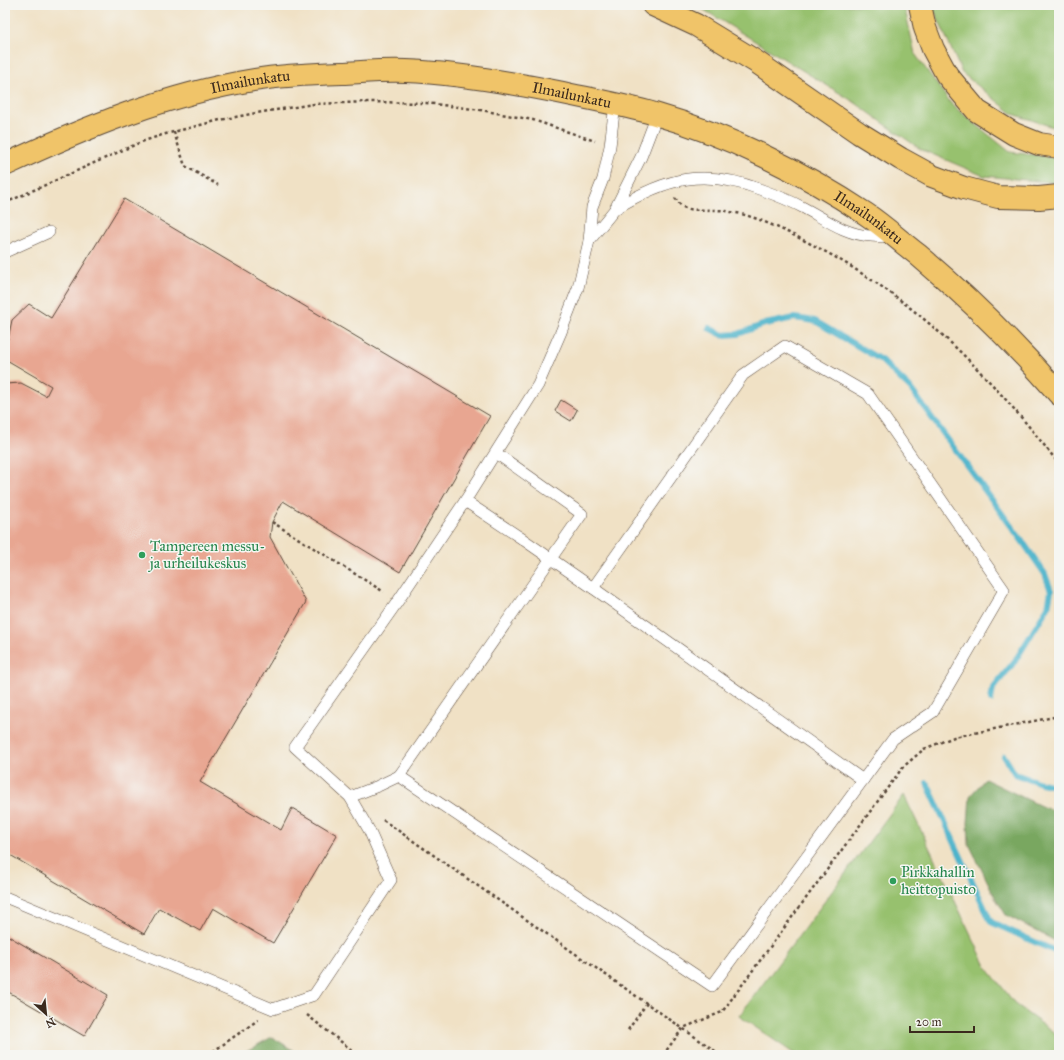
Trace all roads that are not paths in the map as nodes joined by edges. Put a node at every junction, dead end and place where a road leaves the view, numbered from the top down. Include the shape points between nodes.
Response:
1 (653, 5) edge
2 (920, 5) edge
3 (615, 104) junction
4 (657, 115) junction
5 (1059, 147) edge
6 (5, 165) edge
7 (1059, 196) edge
8 (615, 209) junction
9 (49, 232) dead end
10 (895, 236) junction
11 (589, 241) junction
12 (5, 252) edge
13 (1059, 394) edge
14 (496, 453) junction
15 (465, 501) junction
16 (551, 560) junction
17 (593, 588) junction
18 (399, 776) junction
19 (863, 780) junction
20 (350, 797) junction
21 (5, 897) edge

1 - 7 main road via 703,29 755,61 859,133 932,176 998,197
2 - 5 main road via 933,49 947,75 977,111 1014,134 1039,144
3 - 4 main road, Ilmailunkatu
3 - 6 main road, Ilmailunkatu via 497,80 441,74 406,71 301,74 253,80 173,98 136,110
3 - 11 lane via 603,180 592,207
4 - 8 lane via 641,157
4 - 10 main road, Ilmailunkatu via 698,128 770,160 842,199
8 - 10 lane via 637,195 668,183 719,178 741,182 783,198 847,231 870,236
8 - 11 lane
9 - 12 lane
10 - 13 main road, Ilmailunkatu via 986,316
11 - 14 lane via 578,288 562,332 538,385
14 - 15 lane
14 - 16 lane via 582,514
15 - 16 lane
15 - 20 lane via 295,747
16 - 17 lane
16 - 18 lane
17 - 19 lane
17 - 19 lane via 743,375 785,346 868,394 1004,590 933,712 893,739
18 - 19 lane via 712,986
18 - 20 lane
20 - 21 lane via 369,830 391,880 314,995 273,1009

